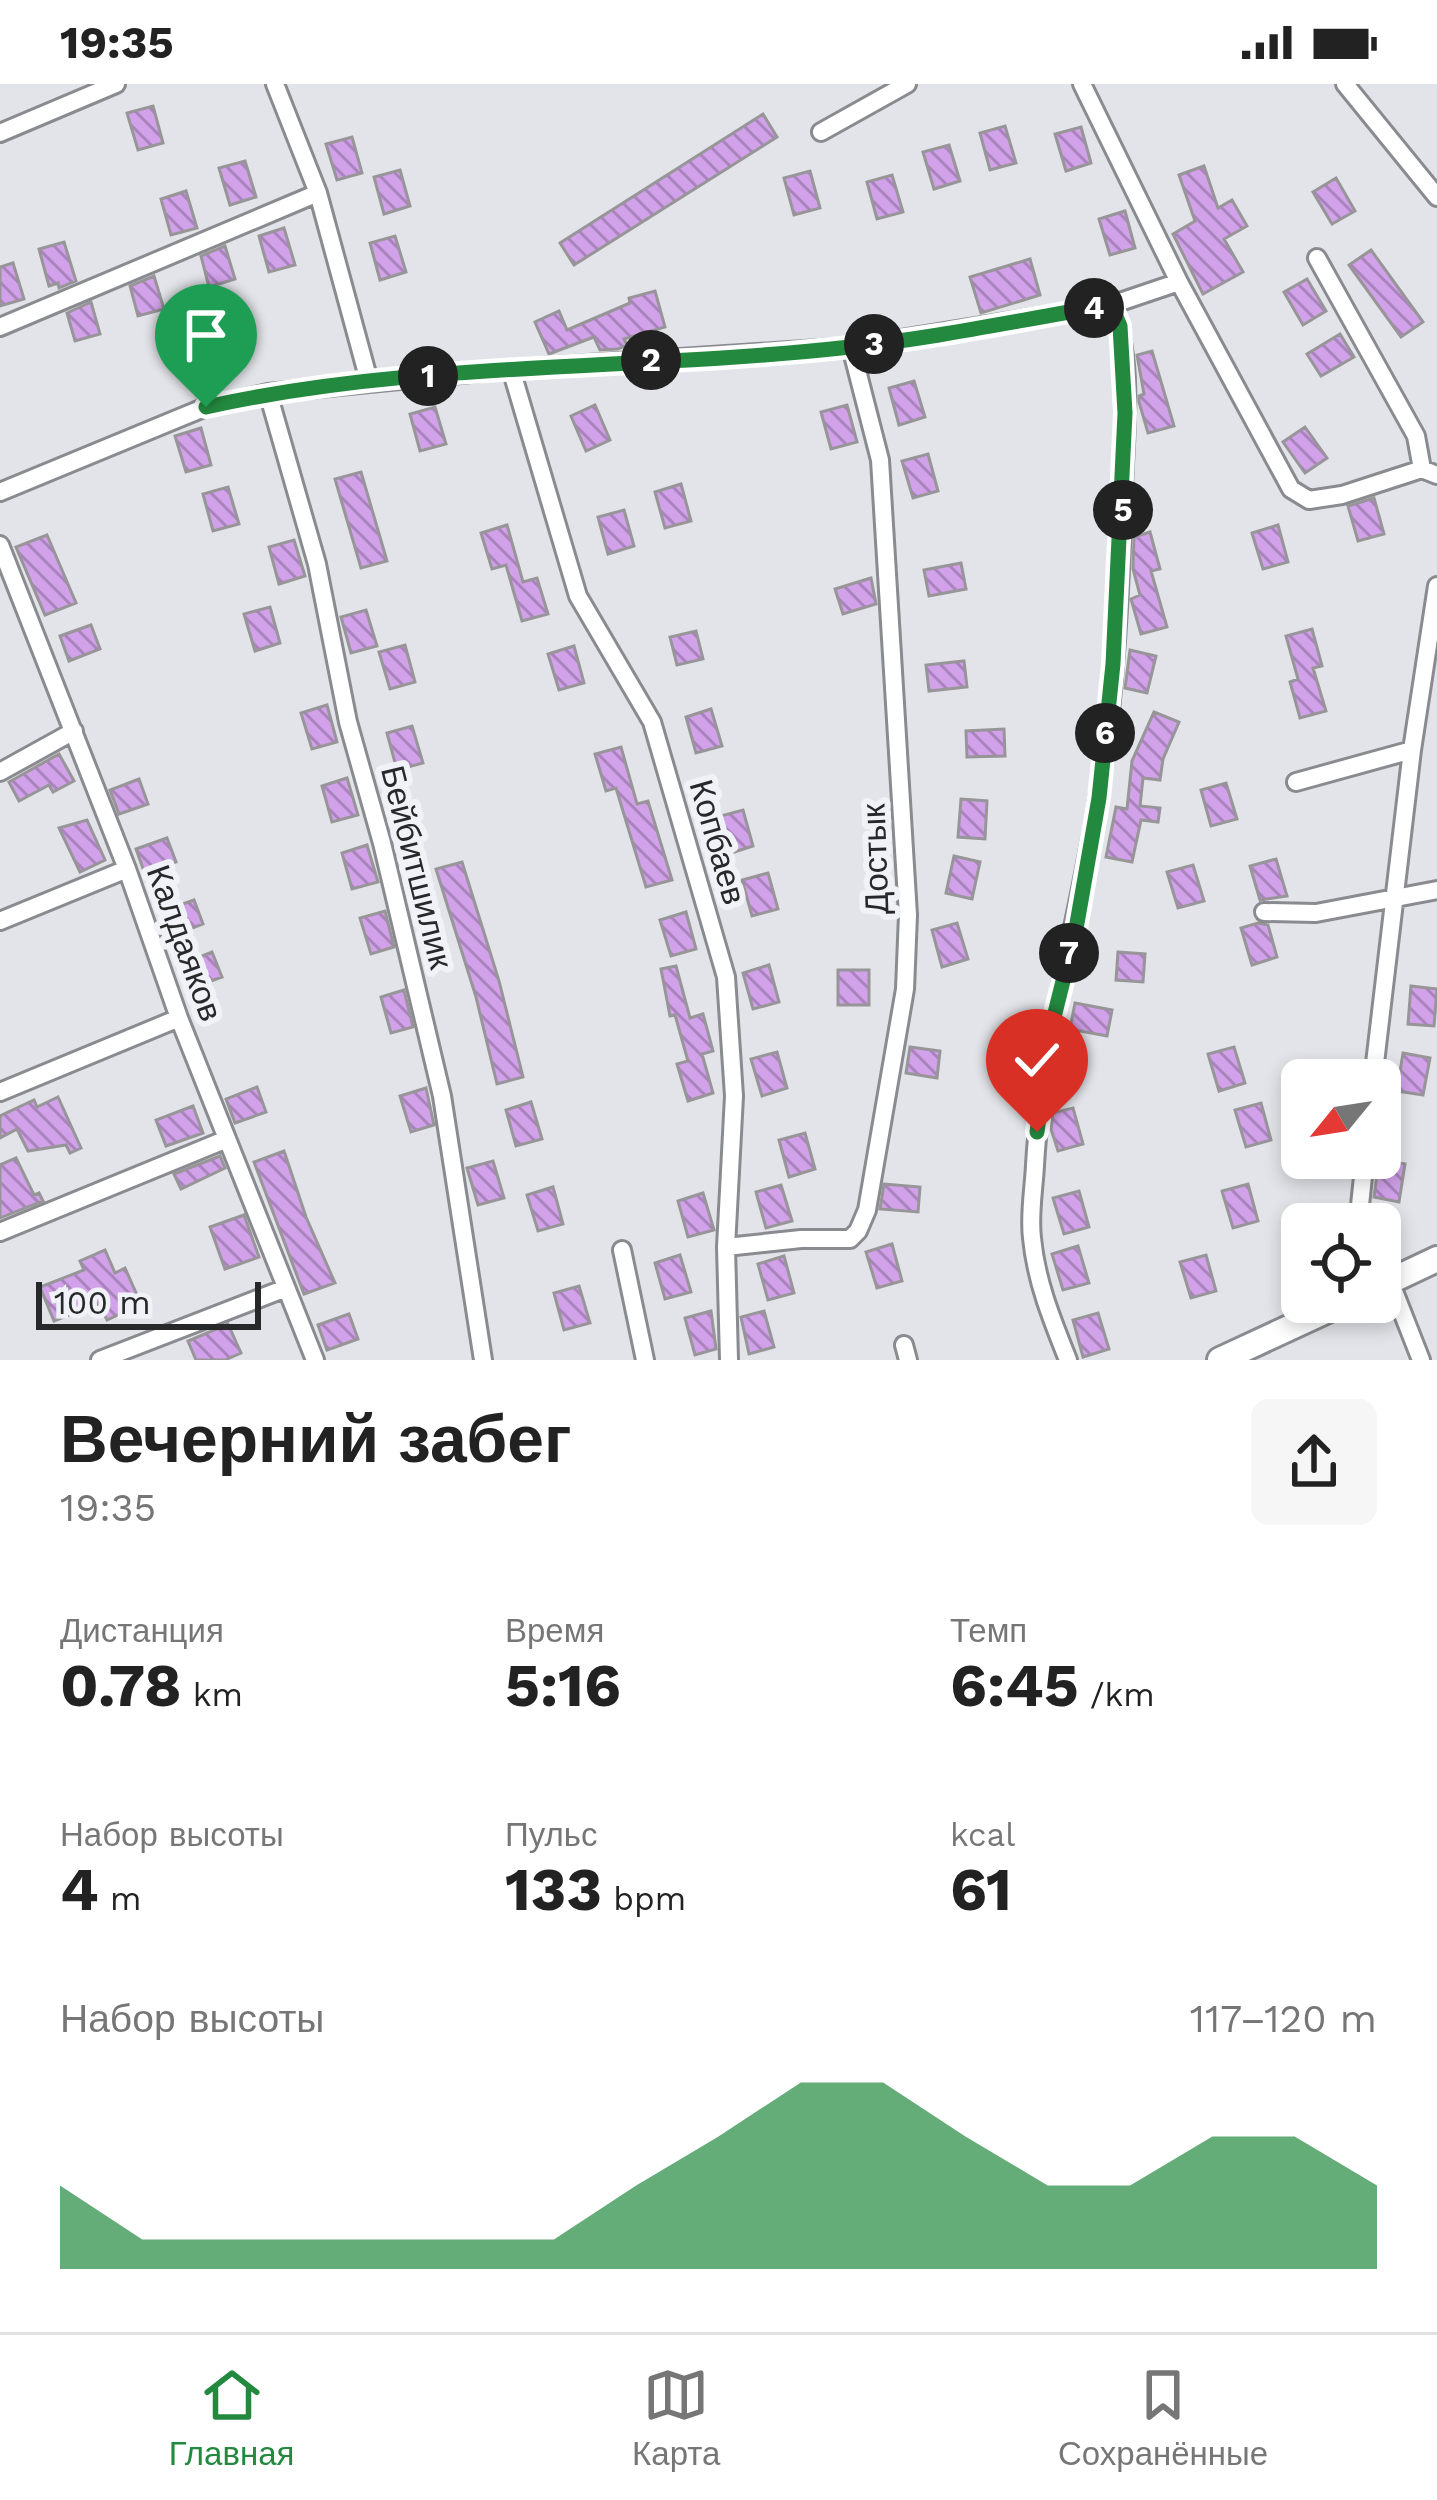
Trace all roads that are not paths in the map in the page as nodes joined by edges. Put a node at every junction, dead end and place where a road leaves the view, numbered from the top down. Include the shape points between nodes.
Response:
1 (116, 84) edge
2 (275, 84) edge
3 (907, 84) edge
4 (1082, 84) edge
5 (1345, 84) edge
6 (821, 132) dead end
7 (0, 133) edge
8 (318, 193) junction
9 (1437, 197) edge
10 (1317, 258) dead end
11 (1179, 282) junction
12 (1111, 305) junction
13 (0, 327) edge
14 (850, 347) junction
15 (512, 369) junction
16 (369, 381) junction
17 (268, 394) junction
18 (1430, 472) edge
19 (0, 492) edge
20 (0, 545) edge
21 (1437, 586) edge
22 (74, 731) junction
23 (1412, 750) junction
24 (0, 772) edge
25 (1296, 782) dead end
26 (127, 869) junction
27 (1437, 890) edge
28 (1394, 898) junction
29 (1264, 912) dead end
30 (0, 921) edge
31 (179, 1018) junction
32 (1375, 1059) edge
33 (0, 1092) edge
34 (227, 1139) junction
35 (0, 1232) edge
36 (726, 1247) junction
37 (622, 1250) dead end
38 (1437, 1259) edge
39 (1401, 1276) edge
40 (286, 1288) junction
41 (1401, 1317) edge
42 (1300, 1323) edge
43 (100, 1360) edge
44 (315, 1360) edge
45 (483, 1360) edge
46 (645, 1360) edge
47 (729, 1360) edge
48 (1068, 1360) edge
49 (1220, 1360) edge
50 (1421, 1360) edge

1 - 7 street
2 - 8 street
3 - 6 street
4 - 11 street
5 - 9 street
8 - 13 street
8 - 16 street
10 - 18 street
11 - 12 street
11 - 18 street via 1291,489 1310,500
12 - 14 street
12 - 48 street via 1120,326 1125,413 1113,664 1095,820 1052,1025 1031,1234 1042,1295
14 - 15 street
14 - 36 street, Достык via 880,460 905,835 905,989 859,1231 850,1239
15 - 16 street
15 - 36 street, Копбаев via 578,596 652,722 726,977 734,1096
16 - 17 street
17 - 19 street via 206,407
17 - 45 street, Бейбитшилик via 317,564 442,1096
20 - 22 street, Калдаяков
21 - 23 street
22 - 24 street
22 - 26 street, Калдаяков
23 - 25 street
23 - 28 street
26 - 30 street
26 - 31 street, Калдаяков
27 - 28 street
28 - 29 street via 1316,913
28 - 32 street
31 - 33 street
31 - 34 street, Калдаяков
34 - 35 street
34 - 40 street, Калдаяков
36 - 47 street, Копбаев
37 - 46 street
38 - 39 main road
40 - 43 street
40 - 44 street, Калдаяков
41 - 50 street
42 - 49 main road

